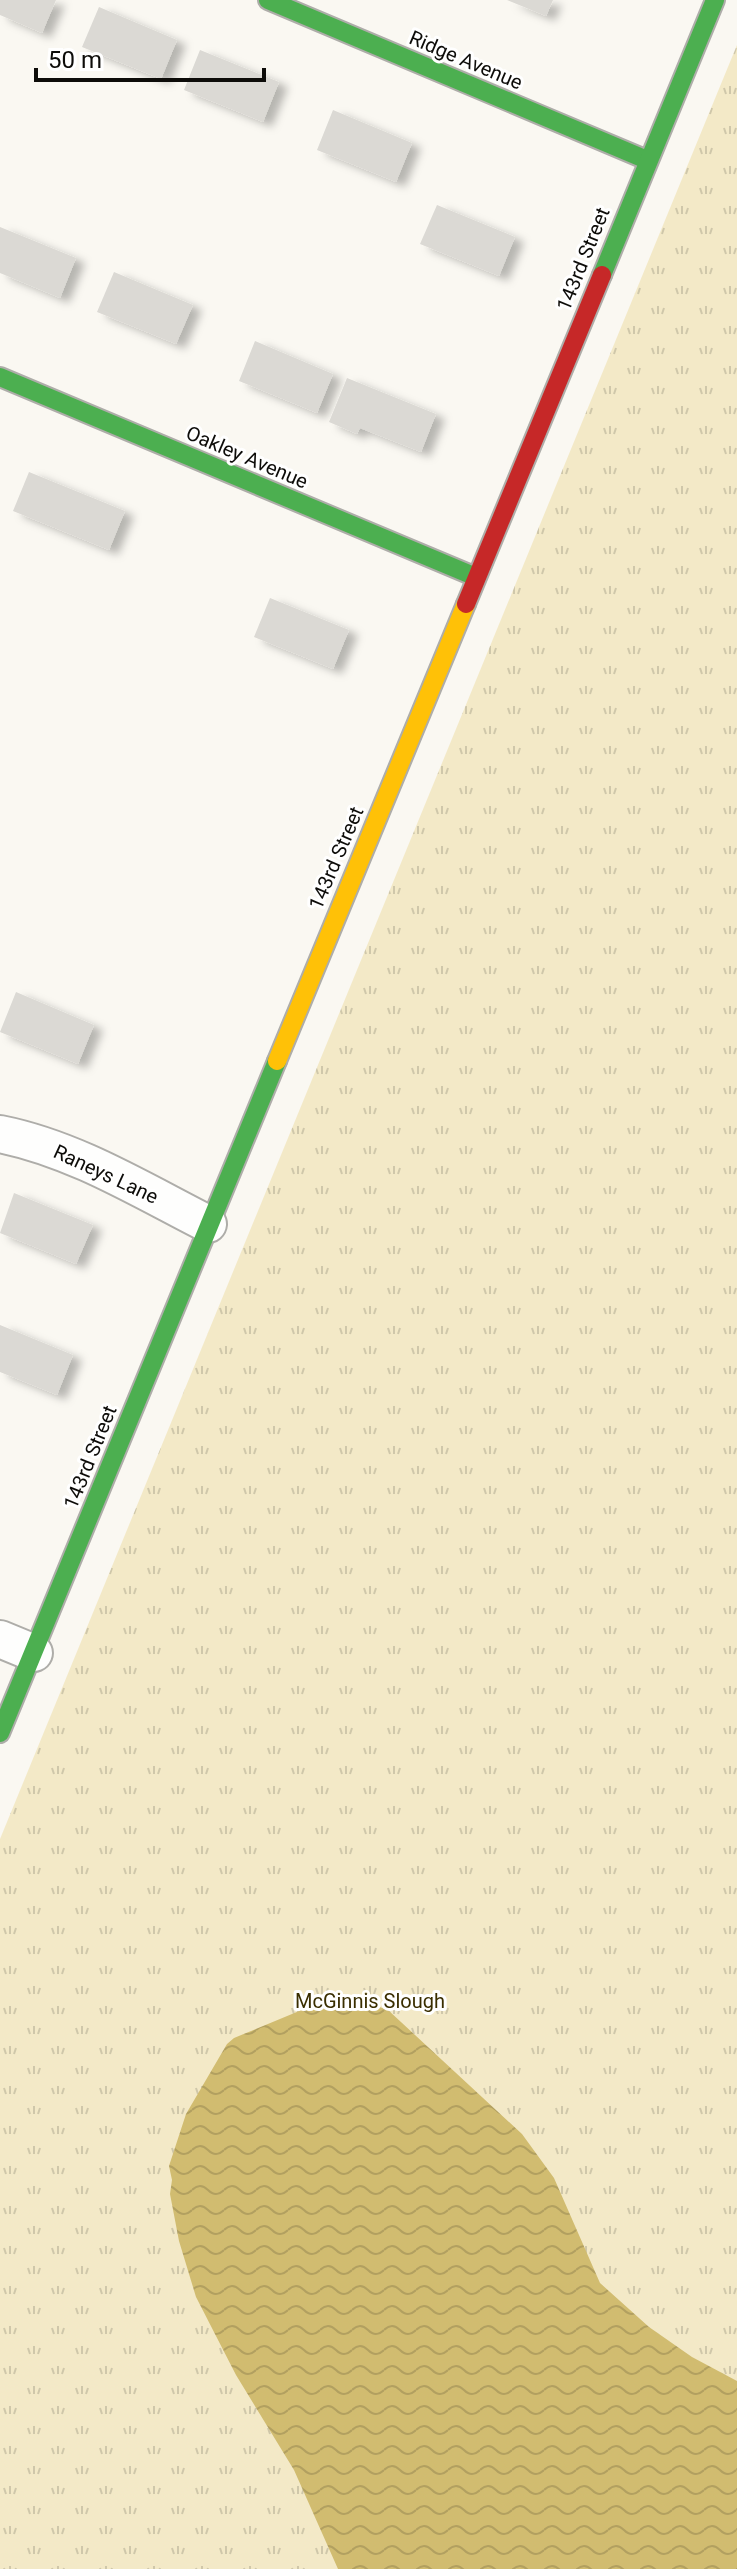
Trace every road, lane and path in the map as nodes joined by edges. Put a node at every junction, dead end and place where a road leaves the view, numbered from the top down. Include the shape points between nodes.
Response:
1 (268, 0) edge
2 (715, 0) edge
3 (647, 160) junction
4 (0, 377) edge
5 (476, 577) junction
6 (0, 1134) edge
7 (208, 1224) junction
8 (0, 1639) edge
9 (34, 1653) junction
10 (0, 1733) edge

1 - 3 main road, Ridge Avenue
2 - 3 main road, 143rd Street
3 - 5 main road, 143rd Street
4 - 5 main road, Oakley Avenue
5 - 7 main road, 143rd Street
6 - 7 street, Raneys Lane via 83,1160
7 - 9 main road, 143rd Street
8 - 9 street
9 - 10 main road, 143rd Street

